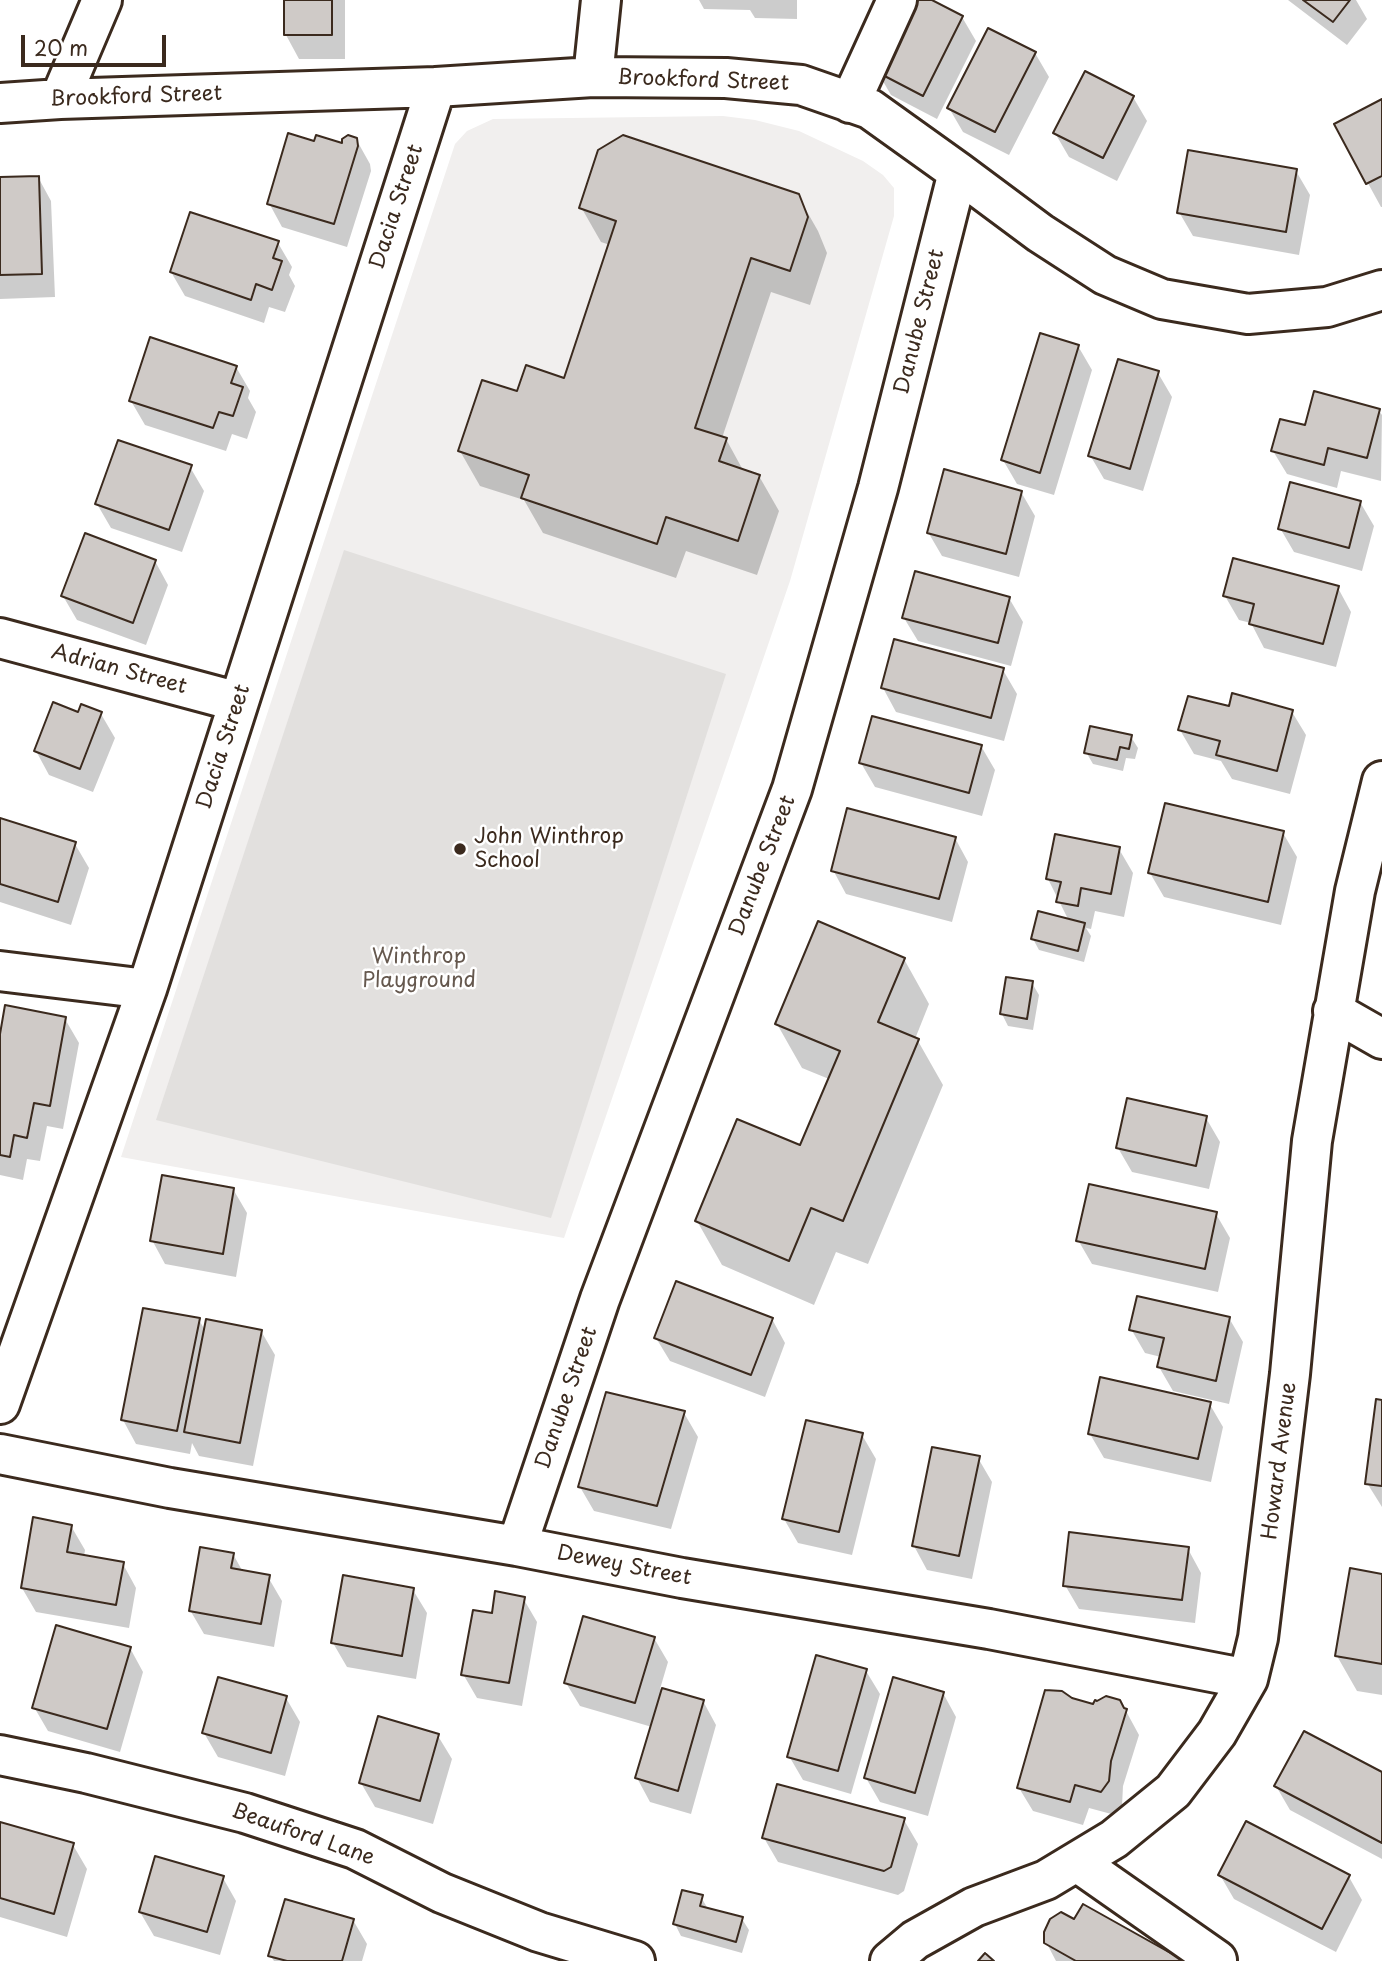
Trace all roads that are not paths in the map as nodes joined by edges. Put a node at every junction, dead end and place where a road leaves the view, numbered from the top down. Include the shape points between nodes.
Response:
1 (102, 0) edge
2 (601, 0) edge
3 (897, 0) edge
4 (593, 77) junction
5 (436, 86) junction
6 (60, 99) junction
7 (0, 103) edge
8 (850, 103) junction
9 (958, 172) junction
10 (1382, 290) edge
11 (0, 638) edge
12 (239, 702) junction
13 (1382, 781) edge
14 (0, 971) edge
15 (147, 989) junction
16 (1333, 1011) junction
17 (1382, 1039) edge
18 (0, 1404) edge
19 (0, 1454) edge
20 (517, 1545) junction
21 (1248, 1679) junction
22 (0, 1755) edge
23 (1077, 1862) junction
24 (1217, 1960) edge
25 (635, 1961) edge
26 (890, 1961) edge

1 - 6 street
2 - 4 street
3 - 8 street
4 - 5 street, Brookford Street
4 - 8 street, Brookford Street via 726,78 802,85
5 - 6 street, Brookford Street
5 - 12 street, Dacia Street
6 - 7 street, Brookford Street
8 - 9 street, Brookford Street via 870,109
9 - 10 street, Brookford Street via 1105,275 1162,299 1248,314 1327,307
9 - 20 street, Danube Street via 878,488 792,789 600,1299
11 - 12 street, Adrian Street
12 - 15 street, Dacia Street
13 - 16 street, Howard Avenue
14 - 15 street
15 - 18 street, Dacia Street
16 - 17 street
16 - 21 street, Howard Avenue via 1312,1141 1258,1638
19 - 20 street, Dewey Street via 170,1488
20 - 21 street, Dewey Street
21 - 23 street, Howard Avenue via 1217,1733 1172,1791 1114,1839
22 - 25 street, Beauford Lane via 270,1821 355,1849 442,1893 539,1932
23 - 24 street
23 - 26 street, Howard Avenue via 1046,1880 974,1908 915,1940

